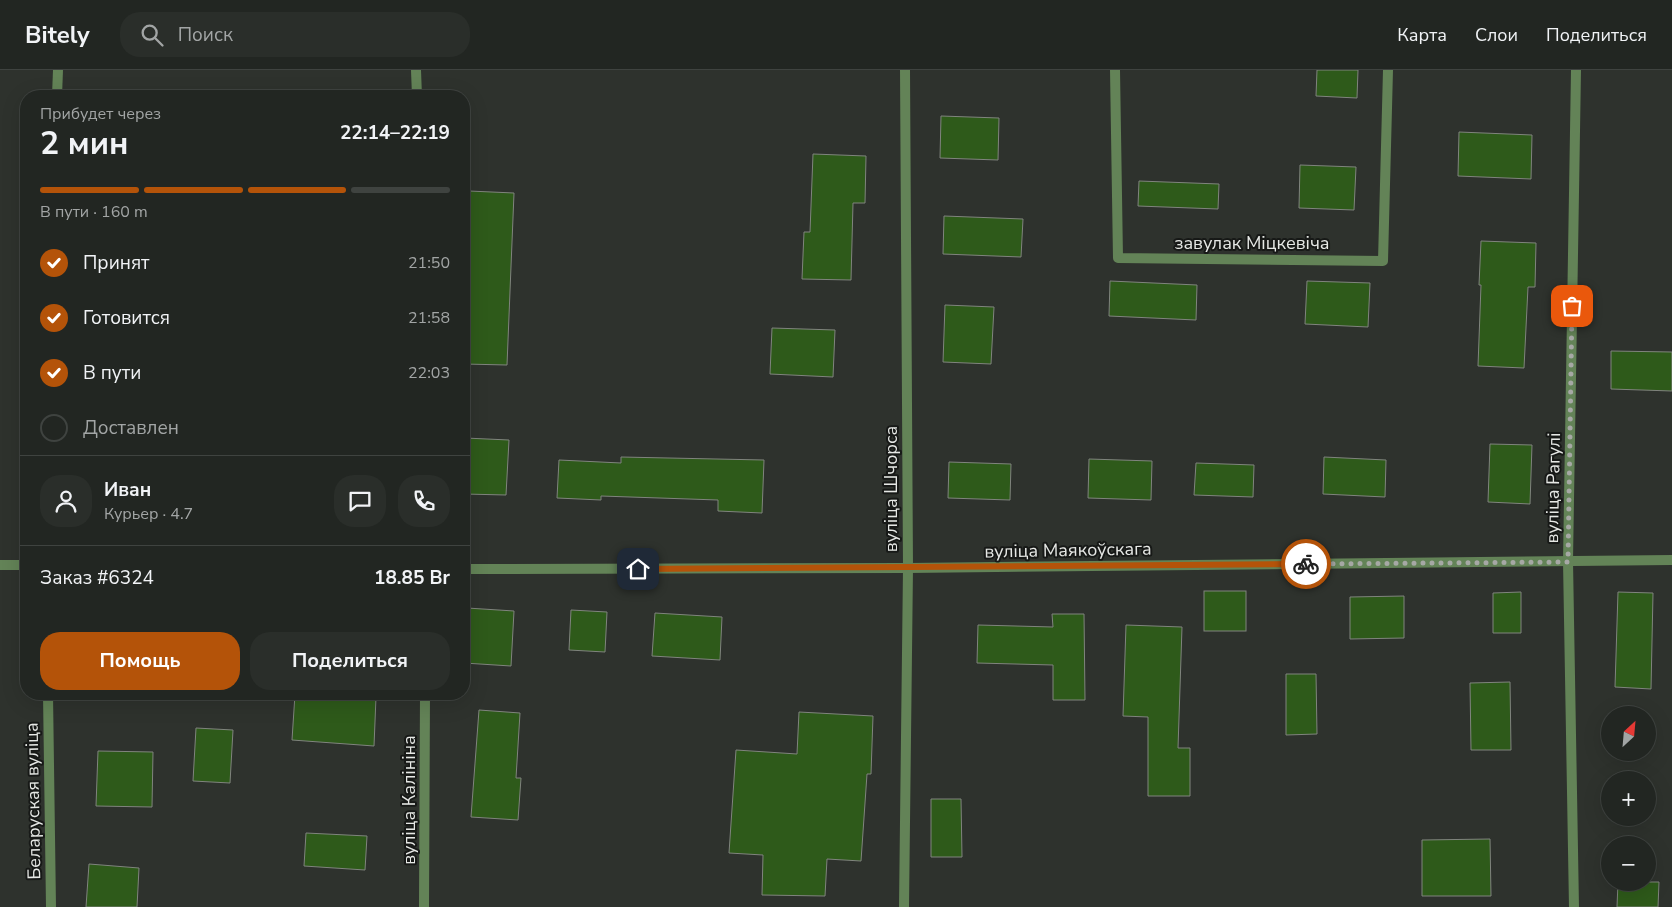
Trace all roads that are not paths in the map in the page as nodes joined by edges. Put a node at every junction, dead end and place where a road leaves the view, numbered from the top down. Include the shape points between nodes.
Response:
1 (58, 70) edge
2 (416, 70) edge
3 (905, 70) edge
4 (1115, 70) edge
5 (1388, 70) edge
6 (1576, 70) edge
7 (57, 90) edge
8 (417, 90) edge
9 (1672, 560) edge
10 (1568, 562) junction
11 (0, 565) edge
12 (20, 565) edge
13 (908, 568) junction
14 (470, 569) edge
15 (48, 700) edge
16 (425, 700) edge
17 (51, 907) edge
18 (424, 907) edge
19 (904, 907) edge
20 (1574, 907) edge

1 - 7 street
2 - 8 street
3 - 13 street, вуліца Шчорса
4 - 5 street, завулак Міцкевіча via 1118,258 1383,261
6 - 10 street, вуліца Рагулі
9 - 10 street, вуліца Маякоўскага
10 - 13 street, вуліца Маякоўскага
10 - 20 street, вуліца Рагулі
11 - 12 street
13 - 14 street, вуліца Маякоўскага
13 - 19 street, вуліца Шчорса
15 - 17 street, Беларуская вуліца
16 - 18 street, вуліца Калініна

